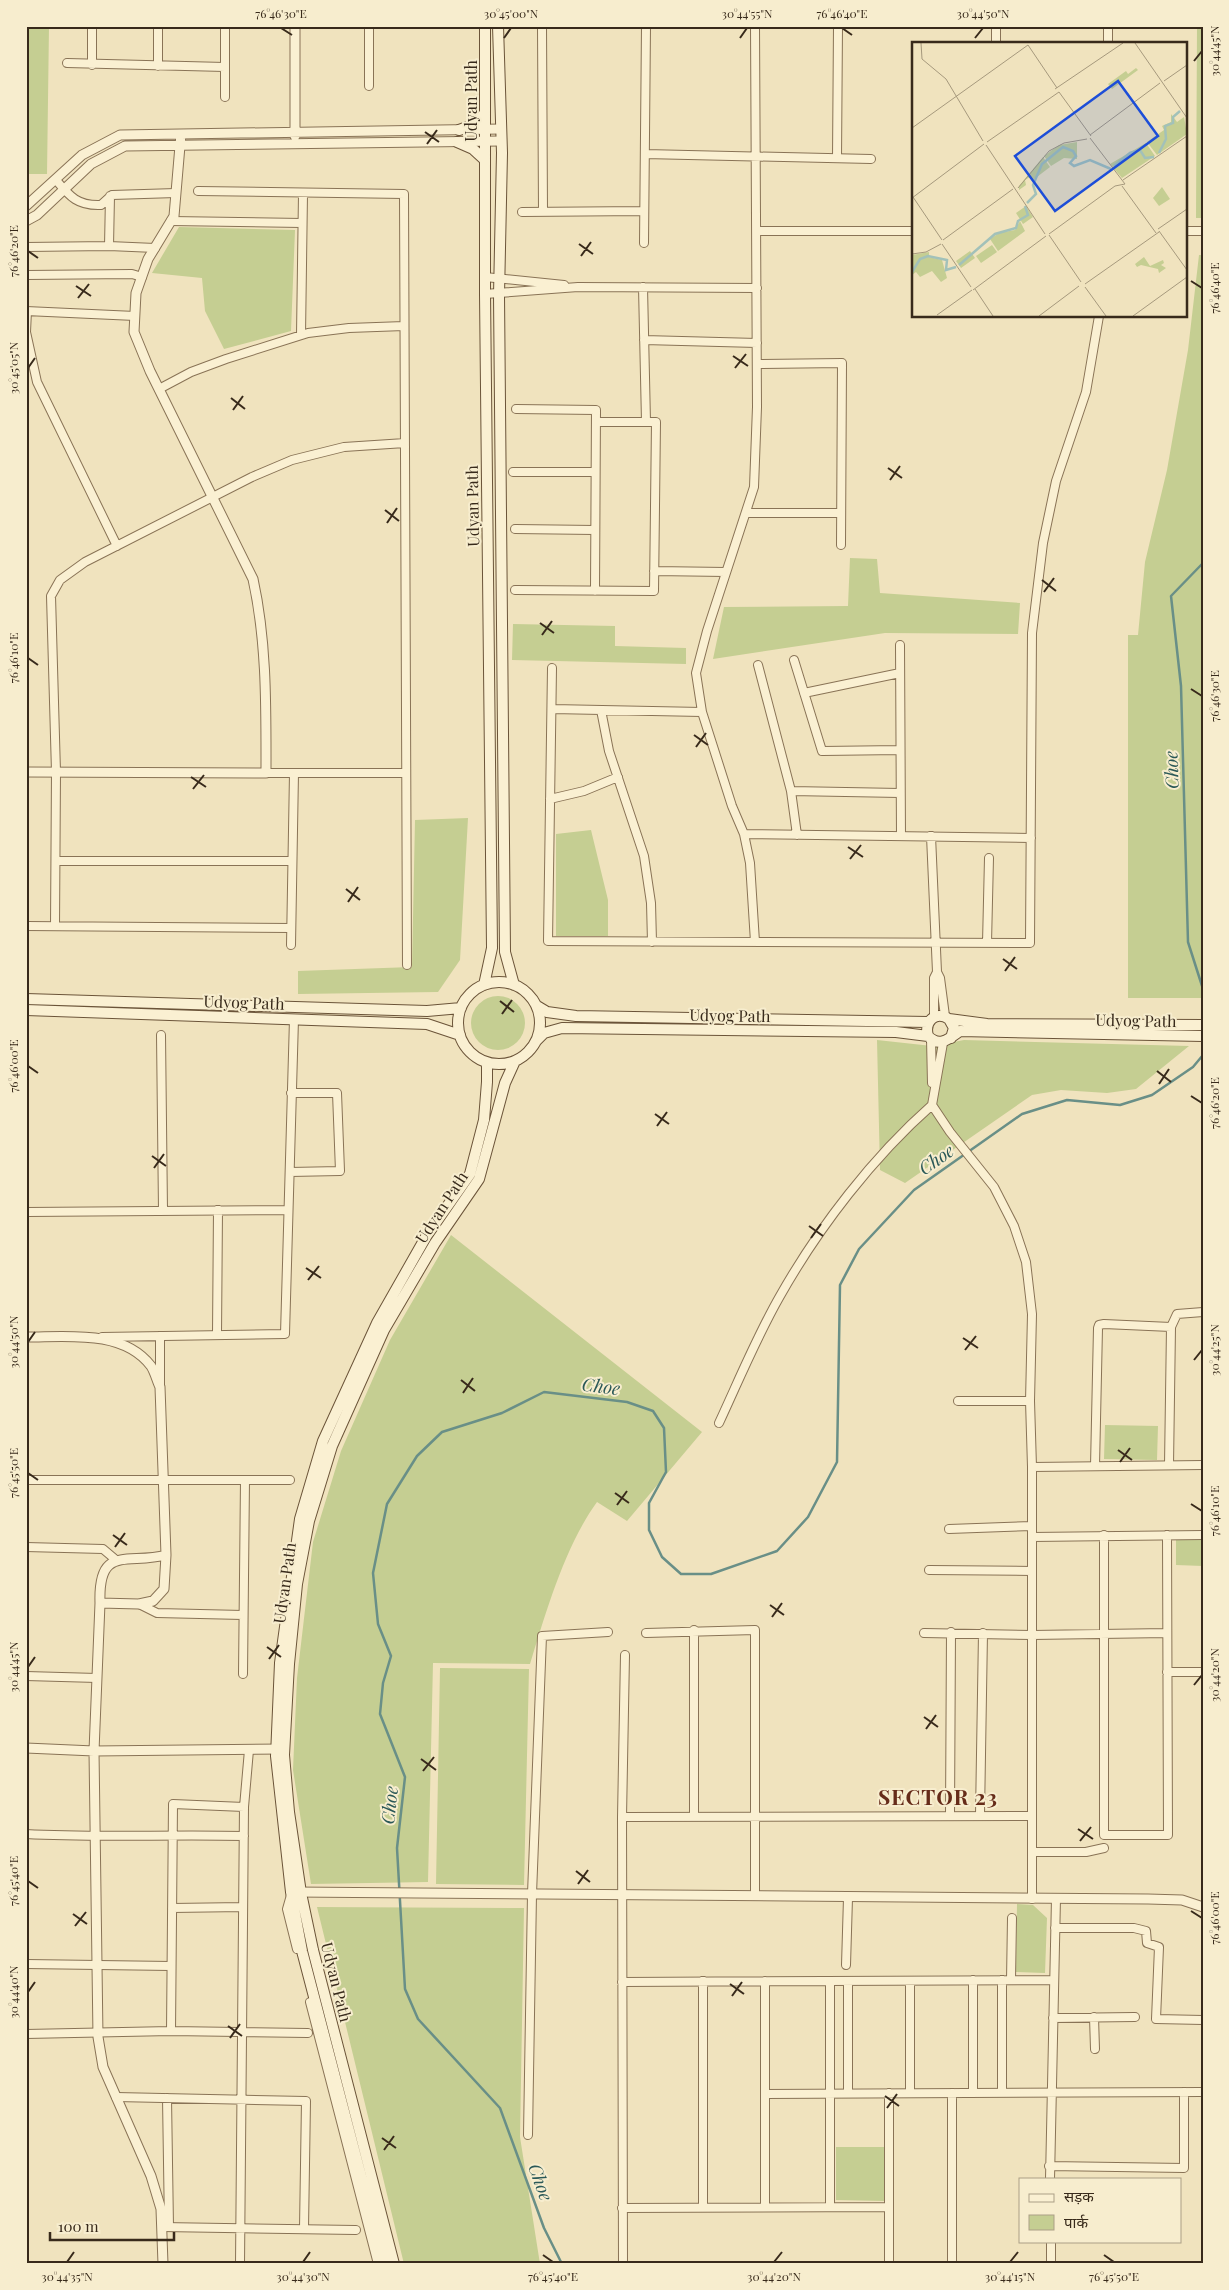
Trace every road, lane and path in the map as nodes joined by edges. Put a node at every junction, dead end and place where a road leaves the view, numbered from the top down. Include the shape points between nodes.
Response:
1 (92, 26) edge
2 (158, 26) edge
3 (225, 26) edge
4 (295, 26) edge
5 (369, 26) edge
6 (485, 26) edge
7 (498, 26) edge
8 (542, 26) edge
9 (646, 26) edge
10 (755, 26) edge
11 (838, 26) edge
12 (996, 26) edge
13 (1108, 26) edge
14 (996, 42) edge
15 (1108, 42) edge
16 (67, 63) dead end
17 (92, 64) junction
18 (158, 66) junction
19 (225, 67) junction
20 (369, 86) dead end
21 (225, 97) dead end
22 (485, 113) junction
23 (485, 129) junction
24 (501, 129) junction
25 (459, 130) junction
26 (295, 132) junction
27 (181, 134) junction
28 (485, 141) junction
29 (501, 141) junction
30 (457, 142) junction
31 (295, 144) junction
32 (180, 145) junction
33 (645, 154) junction
34 (756, 157) junction
35 (838, 158) junction
36 (871, 158) dead end
37 (485, 160) junction
38 (56, 180) junction
39 (64, 190) junction
40 (198, 191) dead end
41 (176, 193) junction
42 (303, 194) junction
43 (110, 196) junction
44 (26, 206) edge
45 (644, 211) junction
46 (522, 212) dead end
47 (543, 212) junction
48 (26, 221) edge
49 (171, 221) junction
50 (302, 223) junction
51 (757, 231) junction
52 (912, 231) edge
53 (1186, 231) edge
54 (1203, 231) edge
55 (644, 243) dead end
56 (109, 246) junction
57 (26, 247) edge
58 (154, 248) junction
59 (26, 275) edge
60 (485, 277) junction
61 (498, 277) junction
62 (142, 278) junction
63 (578, 287) junction
64 (643, 287) junction
65 (757, 288) junction
66 (485, 294) junction
67 (498, 295) junction
68 (27, 311) edge
69 (135, 316) junction
70 (1099, 318) edge
71 (404, 326) junction
72 (301, 335) junction
73 (644, 340) junction
74 (757, 343) junction
75 (757, 364) junction
76 (158, 389) junction
77 (516, 409) dead end
78 (596, 422) junction
79 (646, 422) junction
80 (405, 442) junction
81 (513, 472) dead end
82 (596, 472) junction
83 (212, 498) junction
84 (746, 513) junction
85 (841, 513) junction
86 (514, 529) dead end
87 (595, 530) junction
88 (118, 546) junction
89 (841, 546) dead end
90 (654, 571) junction
91 (726, 572) junction
92 (515, 590) dead end
93 (595, 591) junction
94 (900, 645) dead end
95 (794, 660) dead end
96 (758, 664) dead end
97 (552, 668) dead end
98 (900, 673) junction
99 (804, 693) junction
100 (552, 709) junction
101 (600, 710) junction
102 (702, 712) junction
103 (900, 750) junction
104 (26, 772) edge
105 (56, 772) junction
106 (266, 773) junction
107 (294, 773) junction
108 (406, 773) junction
109 (618, 777) junction
110 (791, 791) junction
111 (900, 793) junction
112 (550, 799) junction
113 (744, 834) junction
114 (797, 835) junction
115 (901, 836) junction
116 (931, 836) junction
117 (1031, 838) junction
118 (989, 858) dead end
119 (56, 861) junction
120 (292, 861) junction
121 (26, 926) edge
122 (55, 926) junction
123 (291, 928) junction
124 (652, 942) junction
125 (755, 942) junction
126 (937, 943) junction
127 (987, 943) junction
128 (291, 945) dead end
129 (407, 965) dead end
130 (484, 985) junction
131 (514, 985) junction
132 (26, 999) edge
133 (536, 1006) junction
134 (461, 1008) junction
135 (26, 1010) edge
136 (939, 1018) junction
137 (294, 1019) junction
138 (1203, 1025) edge
139 (1184, 1031) junction
140 (162, 1035) dead end
141 (460, 1035) junction
142 (1203, 1036) edge
143 (929, 1038) junction
144 (947, 1040) junction
145 (536, 1041) junction
146 (515, 1061) junction
147 (487, 1063) junction
148 (292, 1093) junction
149 (932, 1101) junction
150 (290, 1172) junction
151 (218, 1210) junction
152 (288, 1210) junction
153 (163, 1211) junction
154 (26, 1212) edge
155 (1203, 1312) edge
156 (1171, 1327) junction
157 (217, 1335) junction
158 (160, 1336) junction
159 (26, 1337) edge
160 (95, 1337) junction
161 (160, 1387) junction
162 (958, 1401) dead end
163 (1030, 1401) junction
164 (719, 1423) dead end
165 (1169, 1465) junction
166 (1203, 1465) edge
167 (1095, 1466) junction
168 (1032, 1467) junction
169 (26, 1480) edge
170 (245, 1480) junction
171 (290, 1480) dead end
172 (164, 1482) junction
173 (1032, 1526) junction
174 (949, 1529) dead end
175 (1104, 1535) junction
176 (1167, 1535) junction
177 (1203, 1535) edge
178 (1032, 1537) junction
179 (26, 1547) edge
180 (166, 1555) junction
181 (116, 1560) junction
182 (929, 1570) dead end
183 (1032, 1571) junction
184 (100, 1602) junction
185 (139, 1604) junction
186 (243, 1615) junction
187 (694, 1630) junction
188 (608, 1632) dead end
189 (951, 1632) junction
190 (646, 1633) dead end
191 (924, 1633) dead end
192 (983, 1633) junction
193 (1104, 1633) junction
194 (1167, 1633) junction
195 (1032, 1635) junction
196 (626, 1655) dead end
197 (1168, 1672) junction
198 (1203, 1672) edge
199 (243, 1674) dead end
200 (26, 1676) edge
201 (97, 1678) junction
202 (26, 1748) edge
203 (280, 1749) junction
204 (249, 1750) junction
205 (94, 1751) junction
206 (244, 1807) junction
207 (950, 1815) junction
208 (694, 1816) junction
209 (755, 1816) junction
210 (980, 1816) junction
211 (1032, 1816) junction
212 (622, 1817) junction
213 (26, 1834) edge
214 (172, 1834) junction
215 (244, 1836) junction
216 (96, 1837) junction
217 (1104, 1848) dead end
218 (1032, 1852) junction
219 (294, 1894) junction
220 (532, 1894) junction
221 (622, 1895) junction
222 (755, 1896) junction
223 (848, 1898) junction
224 (1056, 1898) junction
225 (1032, 1899) junction
226 (243, 1907) junction
227 (1203, 1907) edge
228 (172, 1908) junction
229 (1012, 1918) dead end
230 (1055, 1928) junction
231 (26, 1964) edge
232 (98, 1965) junction
233 (171, 1966) junction
234 (846, 1966) dead end
235 (910, 1980) junction
236 (973, 1980) junction
237 (1002, 1980) junction
238 (1011, 1980) junction
239 (1054, 1980) junction
240 (703, 1981) junction
241 (766, 1981) junction
242 (830, 1981) junction
243 (848, 1981) junction
244 (622, 1982) junction
245 (1135, 2017) dead end
246 (1053, 2018) junction
247 (1094, 2018) junction
248 (1203, 2020) edge
249 (171, 2031) junction
250 (242, 2032) junction
251 (308, 2033) dead end
252 (26, 2034) edge
253 (98, 2034) junction
254 (1095, 2049) dead end
255 (973, 2092) junction
256 (1002, 2092) junction
257 (1051, 2092) junction
258 (1184, 2092) junction
259 (1203, 2092) edge
260 (889, 2093) junction
261 (910, 2093) junction
262 (952, 2093) junction
263 (765, 2094) junction
264 (830, 2094) junction
265 (848, 2094) junction
266 (116, 2097) junction
267 (167, 2098) junction
268 (241, 2099) junction
269 (528, 2135) dead end
270 (1049, 2166) junction
271 (1050, 2178) edge
272 (890, 2206) junction
273 (703, 2207) junction
274 (765, 2207) junction
275 (830, 2207) junction
276 (622, 2208) junction
277 (166, 2227) junction
278 (240, 2227) junction
279 (304, 2228) junction
280 (356, 2230) dead end
281 (1051, 2242) edge
282 (163, 2264) edge
283 (240, 2264) edge
284 (378, 2264) edge
285 (384, 2264) edge
286 (394, 2264) edge
287 (622, 2264) edge
288 (890, 2264) edge
289 (952, 2264) edge
290 (1051, 2264) edge

1 - 17 street
2 - 18 street
3 - 19 street
4 - 26 street
5 - 20 street
6 - 22 main road, Udyan Path
7 - 24 main road, Udyan Path
8 - 47 street
9 - 33 street
10 - 34 street
11 - 35 street
12 - 14 street
13 - 15 street
16 - 17 street
17 - 18 street
18 - 19 street
19 - 21 street
22 - 23 main road, Udyan Path
22 - 25 main road via 473,125
23 - 24 street
23 - 25 street
23 - 28 main road, Udyan Path
24 - 29 main road, Udyan Path
25 - 26 street
26 - 27 street
26 - 31 street
27 - 32 street
27 - 38 street via 120,135 82,156
28 - 29 street
28 - 30 street
28 - 37 main road, Udyan Path
29 - 61 main road, Udyan Path
30 - 31 street
30 - 37 main road via 473,148
31 - 32 street
32 - 39 street via 125,146 91,164
32 - 41 street
33 - 34 street
33 - 45 street
34 - 35 street
34 - 51 street
35 - 36 street
37 - 60 main road, Udyan Path
38 - 39 street
38 - 44 street
39 - 43 street via 82,204 101,206
39 - 48 street
40 - 42 street
41 - 43 street
41 - 49 street
42 - 50 street
42 - 71 street via 404,194
43 - 56 street
45 - 47 street
45 - 55 street
46 - 47 street
49 - 50 street
49 - 58 street
50 - 72 street
51 - 52 street
51 - 65 street
53 - 54 street
56 - 57 street
56 - 58 street
58 - 62 street
59 - 62 street via 132,274
60 - 61 street
60 - 66 main road, Udyan Path
61 - 63 street
61 - 67 main road, Udyan Path
62 - 69 street via 136,293
63 - 64 street
63 - 67 street
64 - 65 street
64 - 73 street
65 - 74 street
66 - 67 street
66 - 130 main road, Udyan Path via 492,948
67 - 131 main road, Udyan Path via 505,952
68 - 69 street
68 - 88 street via 26,332 37,382
69 - 76 street via 134,332
70 - 117 street via 1086,392 1056,481 1043,543 1032,633
71 - 72 street via 349,328
71 - 80 street
72 - 76 street via 191,372
73 - 74 street
73 - 79 street
74 - 75 street
75 - 84 street via 754,487
75 - 85 street via 842,363
76 - 83 street
77 - 78 street via 596,410
78 - 79 street
78 - 82 street
79 - 90 street via 656,422
80 - 83 street via 344,447 292,460 252,476
80 - 108 street
81 - 82 street
82 - 87 street
83 - 88 street
83 - 106 street via 253,579 261,616 266,694
84 - 85 street
84 - 91 street
85 - 89 street
86 - 87 street
87 - 93 street
88 - 105 street via 85,562 60,580 51,596
90 - 91 street
90 - 93 street via 654,591
91 - 102 street via 696,673
92 - 93 street
94 - 98 street
95 - 99 street
96 - 110 street
97 - 100 street
98 - 99 street
98 - 103 street
99 - 103 street via 822,751
100 - 101 street
100 - 112 street
101 - 102 street
101 - 109 street
102 - 113 street
103 - 111 street
104 - 105 street
105 - 106 street
105 - 119 street
106 - 107 street
107 - 108 street
107 - 120 street
108 - 129 street
109 - 112 street via 584,791
109 - 124 street via 644,856 651,903
110 - 111 street
110 - 114 street
111 - 115 street
112 - 124 street via 548,941
113 - 114 street
113 - 125 street via 750,863
114 - 115 street
115 - 116 street
116 - 117 street
116 - 126 street
117 - 127 street via 1030,943
118 - 127 street
119 - 120 street
119 - 122 street
120 - 123 street
121 - 122 street
122 - 123 street
123 - 128 street
124 - 125 street
125 - 126 street
126 - 127 street
126 - 136 street via 934,978
130 - 131 main road via 499,982
130 - 134 main road via 468,997
131 - 133 main road via 525,991
132 - 134 main road, Udyog Path via 427,1011
133 - 136 main road, Udyog Path via 547,1012 576,1016
133 - 145 main road via 540,1024
134 - 141 main road
135 - 137 main road, Udyog Path
136 - 139 main road, Udyog Path via 987,1024
136 - 143 main road via 926,1029
136 - 144 main road via 954,1028
137 - 141 main road, Udyog Path via 427,1024
137 - 148 street
138 - 139 main road, Udyog Path
139 - 142 main road, Udyog Path
139 - 144 main road, Udyog Path via 960,1031
140 - 153 street
141 - 147 main road via 470,1052
143 - 144 main road, Udyog Path
143 - 145 main road, Udyog Path via 896,1032 562,1028 544,1033
143 - 149 street
144 - 149 street
145 - 146 main road
146 - 147 main road
146 - 203 main road, Udyan Path via 505,1083 479,1179 435,1243 384,1330 332,1446 309,1521 297,1584
147 - 203 main road, Udyan Path via 484,1120 470,1174 427,1235 376,1324 320,1450 300,1519 289,1584 280,1663
148 - 150 street
148 - 150 street via 337,1093 340,1170
149 - 163 street via 950,1132 986,1176 1014,1226 1026,1262 1032,1314
149 - 164 street via 875,1163 802,1262 764,1326
150 - 152 street
151 - 152 street
151 - 153 street
151 - 157 street
152 - 157 street via 285,1334
153 - 154 street
155 - 156 street via 1177,1314
156 - 165 street
156 - 167 street via 1104,1324 1098,1328
157 - 158 street
158 - 160 street
158 - 161 street
159 - 160 street
160 - 161 street via 123,1345 140,1356 152,1366
161 - 172 street
162 - 163 street
163 - 168 street
165 - 166 street
165 - 167 street
167 - 168 street
168 - 173 street
169 - 172 street
170 - 171 street
170 - 172 street
170 - 186 street
172 - 180 street
173 - 174 street
173 - 178 street
175 - 176 street
175 - 178 street
175 - 193 street
176 - 177 street
176 - 194 street
178 - 183 street
179 - 181 street via 104,1549
180 - 181 street
180 - 185 street via 164,1589 153,1601
181 - 184 street via 106,1568 99,1582
182 - 183 street
183 - 195 street
184 - 185 street
184 - 201 street
185 - 186 street via 158,1613
186 - 199 street
187 - 190 street
187 - 208 street
187 - 209 street via 755,1630
188 - 220 street via 542,1636
189 - 191 street
189 - 192 street
189 - 207 street
192 - 195 street
192 - 210 street
193 - 194 street
193 - 195 street
193 - 197 street via 1104,1835 1168,1835
194 - 197 street
195 - 211 street
196 - 212 street
197 - 198 street
200 - 201 street
201 - 205 street
202 - 205 street
203 - 204 street
203 - 219 main road, Udyan Path via 289,1812
204 - 205 street
204 - 206 street
205 - 216 street
206 - 214 street via 173,1804
206 - 215 street
207 - 209 street
207 - 210 street
208 - 209 street
208 - 212 street
209 - 222 street
210 - 211 street
211 - 218 street
212 - 221 street
213 - 216 street
214 - 215 street
214 - 216 street
214 - 228 street
215 - 226 street
216 - 232 street
217 - 218 street via 1086,1852
218 - 225 street
219 - 220 street
219 - 284 street via 287,1908
219 - 285 main road, Udyan Path via 302,1951
219 - 286 main road, Udyan Path via 313,1950
220 - 221 street
220 - 269 street
221 - 222 street
221 - 244 street
222 - 223 street
223 - 225 street
223 - 234 street
224 - 225 street
224 - 227 street via 1182,1900
224 - 230 street
226 - 228 street
226 - 250 street
228 - 233 street
229 - 238 street
230 - 239 street
230 - 248 street via 1146,1930 1147,1943 1159,1947 1156,2019
231 - 232 street
232 - 233 street
232 - 253 street
233 - 249 street
235 - 236 street
235 - 243 street
235 - 261 street
236 - 237 street
236 - 255 street
237 - 238 street
237 - 256 street
238 - 239 street
239 - 246 street
240 - 241 street
240 - 244 street
240 - 273 street
241 - 242 street
241 - 263 street
242 - 243 street
242 - 264 street
243 - 265 street
244 - 276 street
245 - 247 street
246 - 247 street
246 - 257 street
247 - 254 street
249 - 250 street
249 - 253 street
250 - 251 street
250 - 268 street
252 - 253 street
253 - 266 street via 103,2067
255 - 256 street
255 - 262 street
256 - 257 street
257 - 258 street
257 - 270 street
258 - 259 street
258 - 270 street via 1184,2168
260 - 261 street
260 - 265 street
260 - 272 street
261 - 262 street
262 - 289 street
263 - 264 street
263 - 274 street
264 - 265 street
264 - 275 street
266 - 267 street
266 - 277 street via 151,2176
267 - 268 street
267 - 277 street
268 - 278 street
268 - 279 street via 306,2101
270 - 271 street
272 - 275 street
272 - 288 street
273 - 274 street
273 - 276 street
274 - 275 street
276 - 287 street
277 - 278 street
277 - 282 street
278 - 279 street
278 - 283 street
279 - 280 street
281 - 290 street

